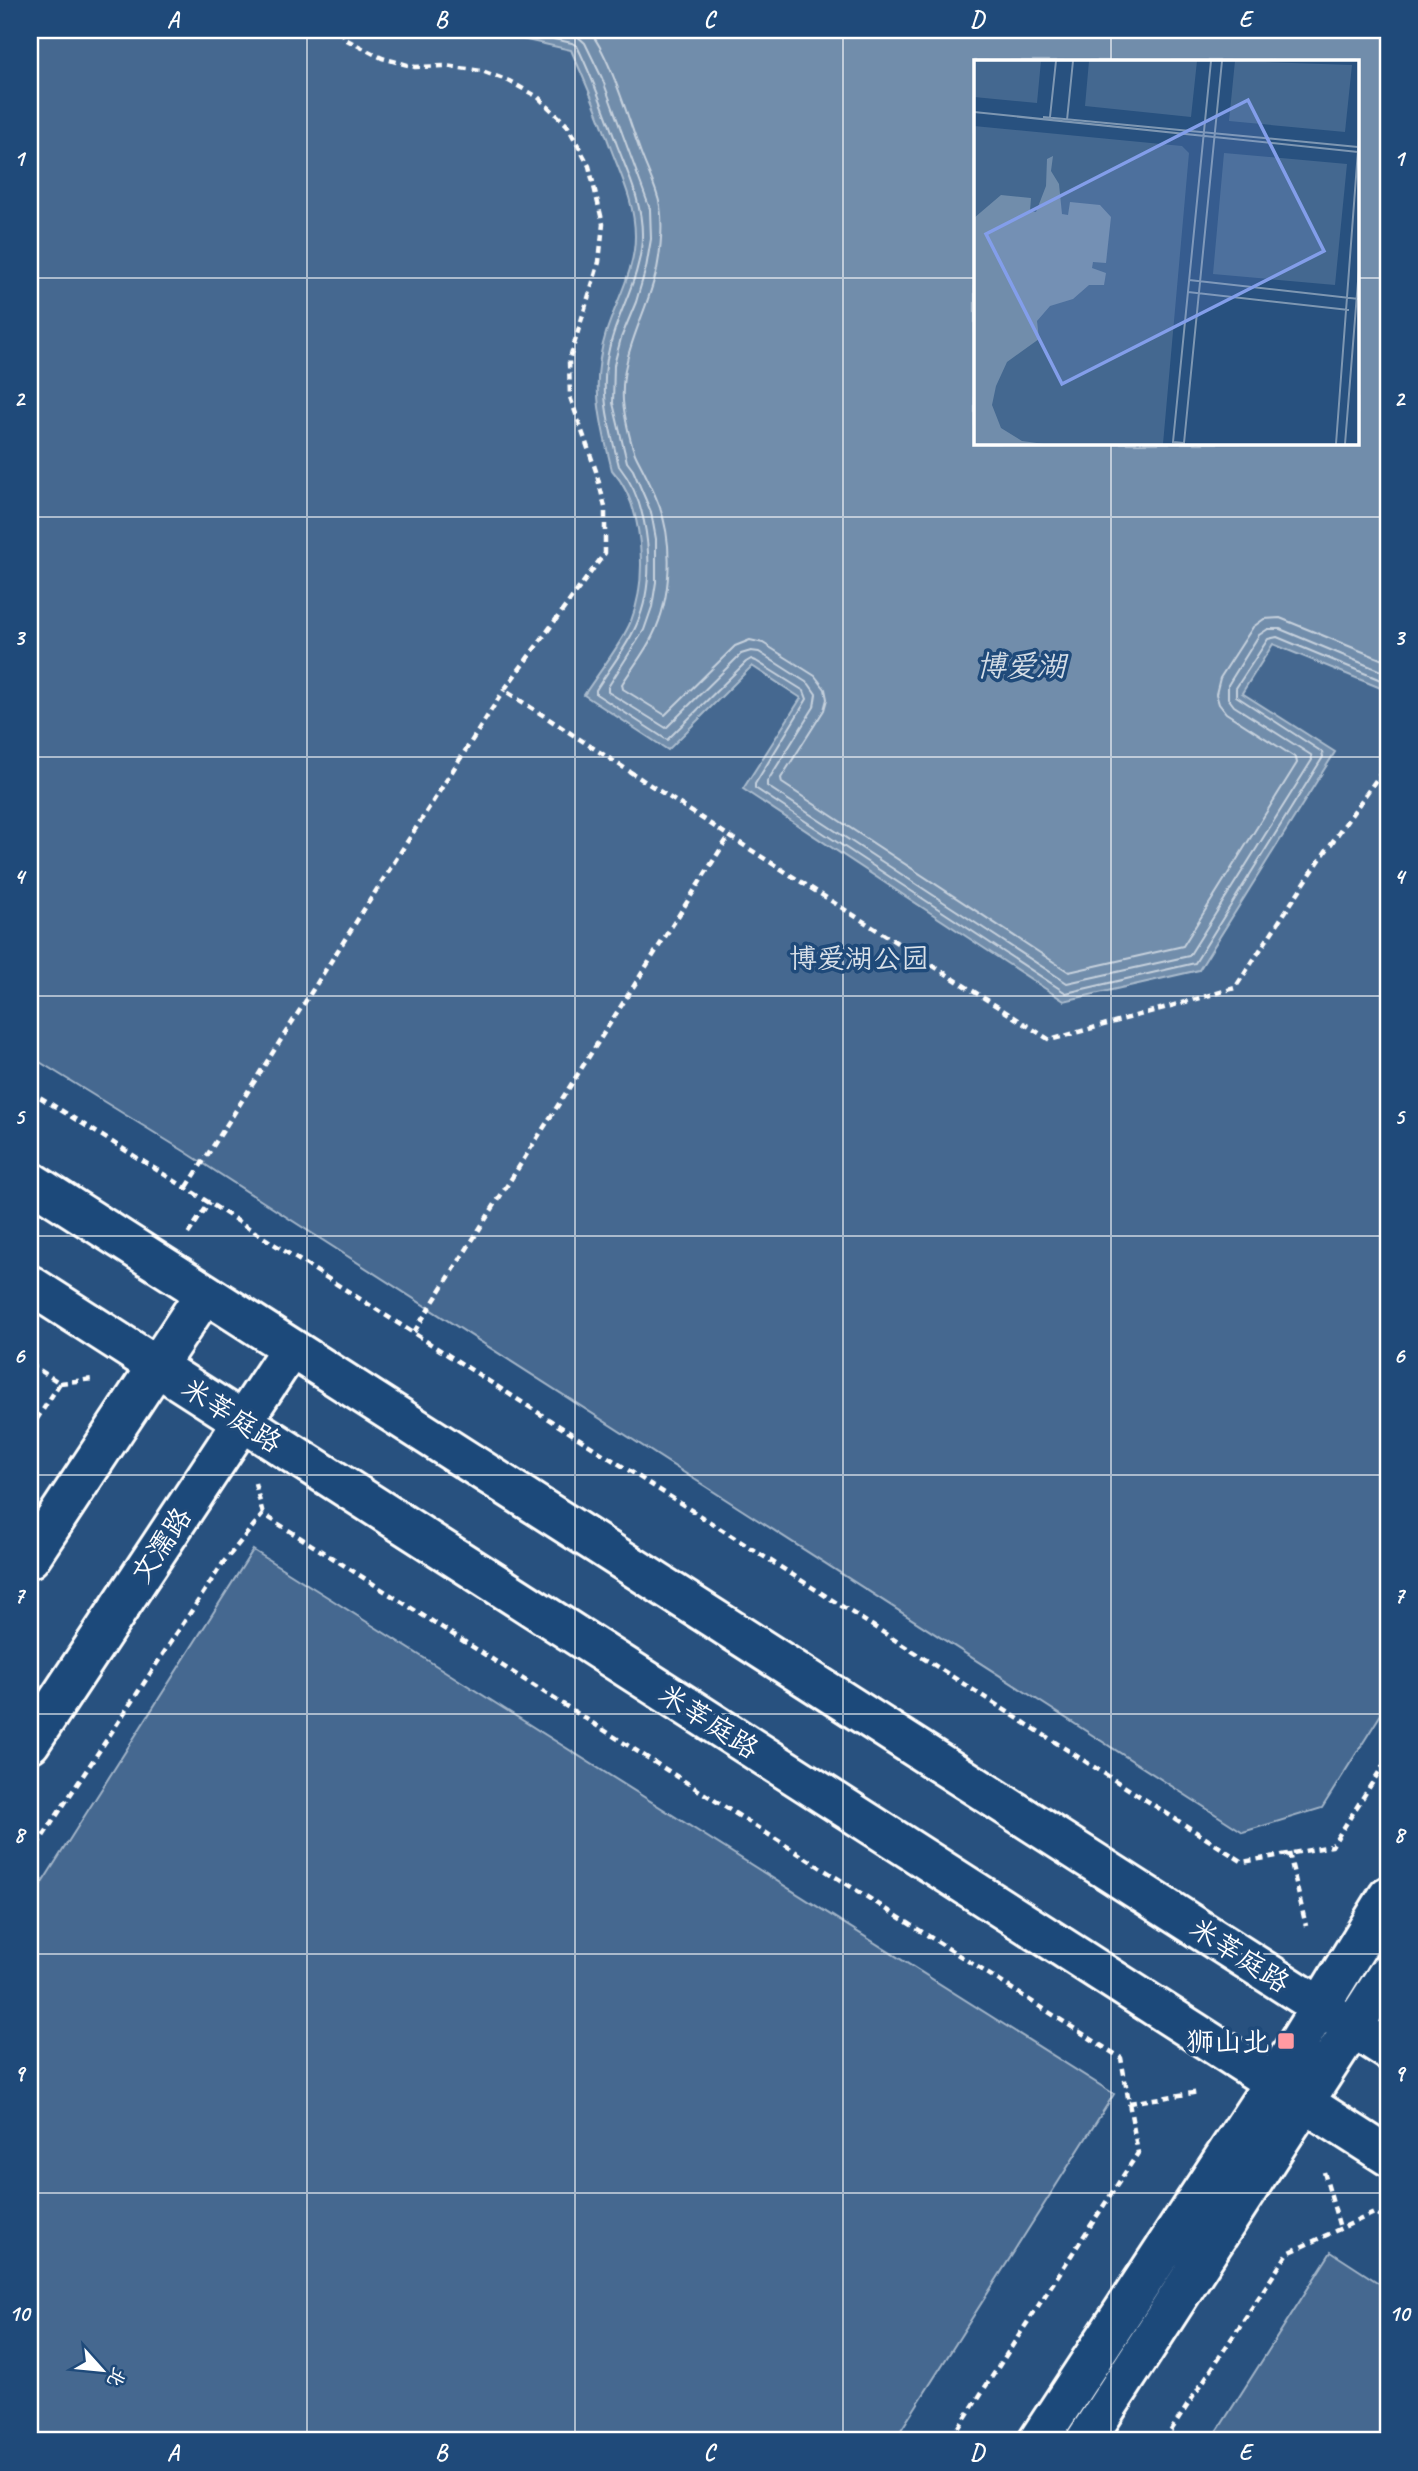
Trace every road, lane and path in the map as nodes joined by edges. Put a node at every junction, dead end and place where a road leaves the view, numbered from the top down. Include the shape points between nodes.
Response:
1 (341, 30) edge
2 (505, 690) junction
3 (1388, 763) edge
4 (729, 836) junction
5 (30, 1091) edge
6 (30, 1181) edge
7 (186, 1188) junction
8 (209, 1202) junction
9 (184, 1240) dead end
10 (30, 1285) edge
11 (205, 1293) junction
12 (414, 1332) junction
13 (291, 1348) junction
14 (30, 1364) edge
15 (156, 1366) junction
16 (93, 1379) dead end
17 (60, 1383) junction
18 (242, 1422) junction
19 (30, 1430) edge
20 (254, 1483) dead end
21 (263, 1514) junction
22 (30, 1558) edge
23 (30, 1743) edge
24 (1388, 1758) edge
25 (1289, 1853) junction
26 (30, 1856) edge
27 (1388, 1896) edge
28 (1306, 1926) dead end
29 (1388, 1973) edge
30 (1319, 2006) junction
31 (1353, 2027) junction
32 (1388, 2050) edge
33 (1273, 2083) junction
34 (1199, 2092) dead end
35 (1129, 2103) junction
36 (1305, 2103) junction
37 (1388, 2156) edge
38 (1324, 2172) dead end
39 (1388, 2222) edge
40 (1340, 2229) junction
41 (950, 2441) edge
42 (1038, 2441) edge
43 (1086, 2441) edge
44 (1164, 2441) edge

1 - 2 path via 345,39 382,58 415,67 482,71 509,80 538,97 567,125 589,166 603,224 599,262 569,361 570,397 605,507 605,553
2 - 4 path
2 - 7 path
3 - 4 path via 1235,989 1050,1040
4 - 12 path
5 - 7 path
6 - 11 street, 米莘庭路
7 - 8 path
8 - 9 path
8 - 12 path
10 - 15 street, 米莘庭路
11 - 13 street, 米莘庭路
11 - 15 street
12 - 25 path via 1243,1862
13 - 18 street, 文濡路
13 - 30 street, 米莘庭路
14 - 17 path
15 - 18 street, 米莘庭路
15 - 22 street
16 - 17 path
17 - 19 path
18 - 23 street, 文濡路
18 - 33 street, 米莘庭路
20 - 21 path
21 - 26 path via 223,1563
21 - 35 path via 1121,2058
24 - 25 path via 1332,1846
25 - 28 path
27 - 30 street
29 - 31 street
30 - 31 street, 米莘庭路
30 - 33 street
31 - 32 street, 米莘庭路
31 - 36 street
33 - 36 street, 米莘庭路
33 - 42 street
34 - 35 path
35 - 41 path via 1138,2153
36 - 37 street, 米莘庭路
36 - 43 street
38 - 40 path
39 - 40 path via 1374,2213
40 - 44 path via 1288,2253

